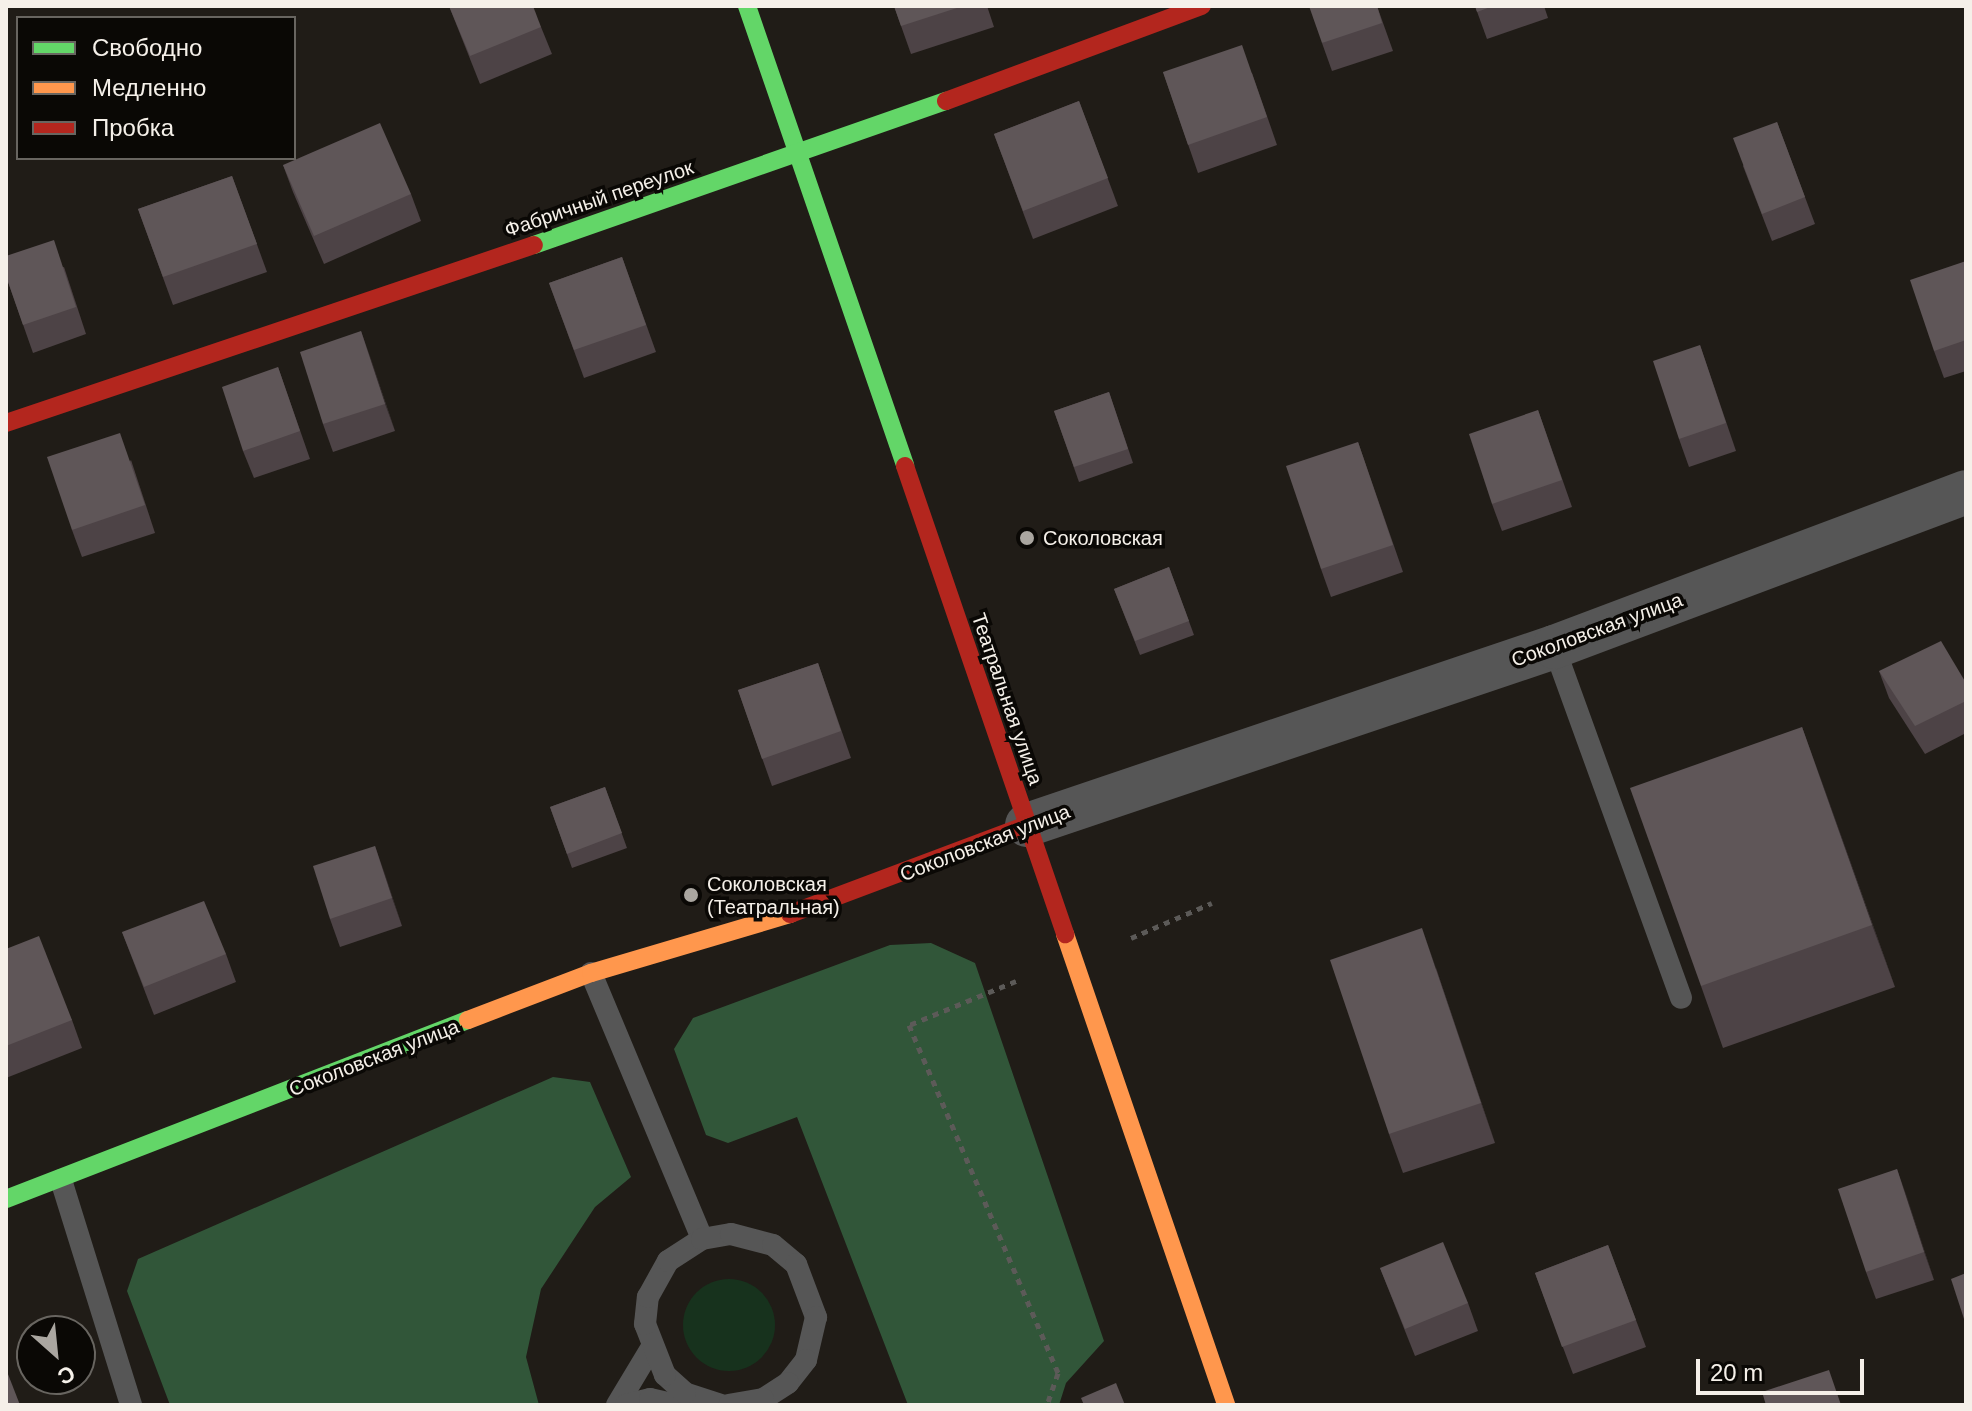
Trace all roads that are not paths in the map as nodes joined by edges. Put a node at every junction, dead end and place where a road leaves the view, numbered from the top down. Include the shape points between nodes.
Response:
1 (747, 6) edge
2 (1202, 6) edge
3 (799, 155) junction
4 (6, 423) edge
5 (1966, 492) edge
6 (1554, 647) junction
7 (1027, 825) junction
8 (591, 973) junction
9 (1681, 998) edge
10 (61, 1180) junction
11 (6, 1199) edge
12 (702, 1239) junction
13 (650, 1350) junction
14 (131, 1405) edge
15 (617, 1405) edge
16 (626, 1405) edge
17 (676, 1405) edge
18 (721, 1405) edge
19 (730, 1405) edge
20 (1226, 1405) edge

1 - 3 street, Театральная улица
2 - 3 street, Фабричный переулок
3 - 4 street, Фабричный переулок
3 - 7 street, Театральная улица
5 - 6 street, Соколовская улица
6 - 7 street, Соколовская улица
6 - 9 lane
7 - 8 street, Соколовская улица via 826,903
7 - 20 street, Театральная улица
8 - 10 street, Соколовская улица
8 - 12 lane
10 - 11 street, Соколовская улица
10 - 14 lane
12 - 13 lane via 668,1261 653,1284 645,1324
12 - 19 lane via 731,1234 773,1245 796,1264 814,1303 815,1333 798,1372 763,1399
13 - 15 lane
13 - 18 lane via 685,1393
16 - 17 lane via 650,1399

